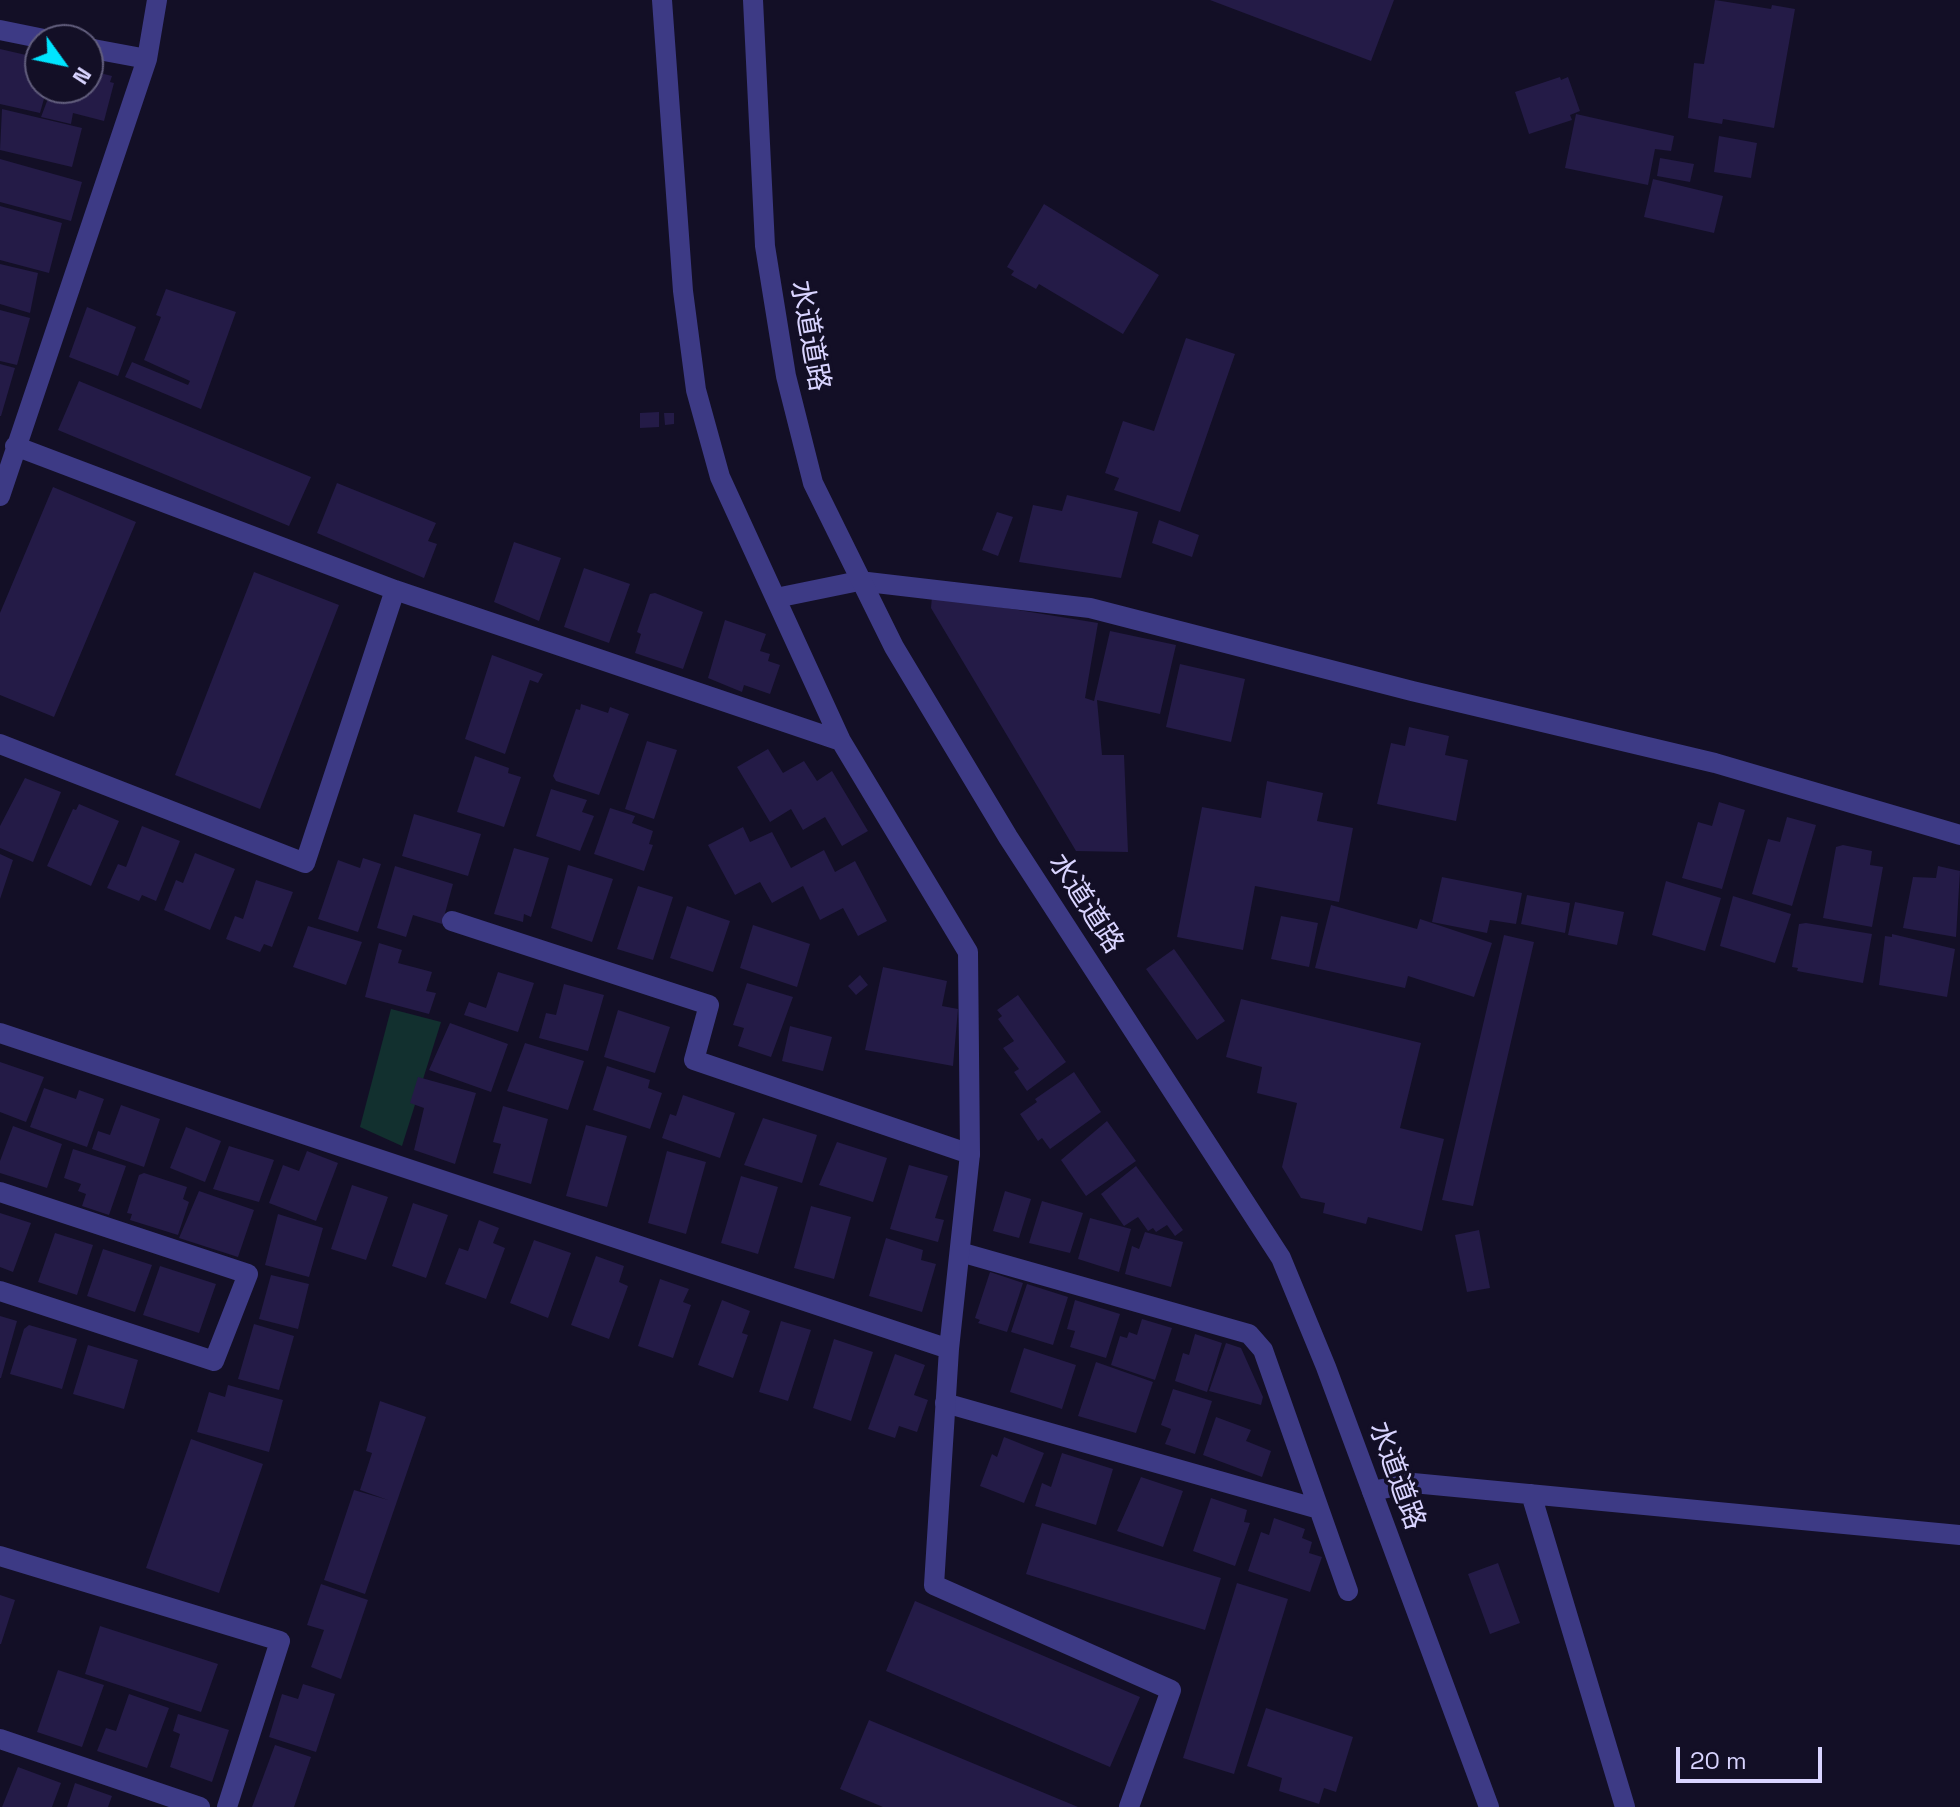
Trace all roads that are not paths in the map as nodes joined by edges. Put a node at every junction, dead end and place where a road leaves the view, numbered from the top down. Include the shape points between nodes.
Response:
1 (157, 0) edge
2 (662, 0) edge
3 (753, 0) edge
4 (0, 30) edge
5 (24, 35) edge
6 (104, 51) edge
7 (147, 59) junction
8 (15, 446) junction
9 (0, 496) edge
10 (859, 581) junction
11 (395, 590) junction
12 (776, 598) junction
13 (841, 741) junction
14 (0, 744) edge
15 (1960, 835) edge
16 (452, 921) dead end
17 (0, 1033) edge
18 (970, 1154) junction
19 (0, 1192) edge
20 (960, 1252) junction
21 (0, 1291) edge
22 (949, 1349) junction
23 (945, 1403) junction
24 (1372, 1491) junction
25 (1531, 1494) junction
26 (1315, 1508) junction
27 (1960, 1535) edge
28 (0, 1556) edge
29 (1348, 1591) dead end
30 (0, 1739) edge
31 (200, 1807) edge
32 (227, 1807) edge
33 (1129, 1807) edge
34 (1489, 1807) edge
35 (1625, 1807) edge

1 - 7 street
2 - 12 street via 683,291 696,390 720,477
3 - 10 street, 水道道路 via 765,246 786,376 813,483
4 - 5 street
6 - 7 street
7 - 8 street
8 - 9 street
8 - 11 street
10 - 12 street
10 - 15 street via 1090,608 1715,763
10 - 24 street, 水道道路 via 1008,837 1281,1258
11 - 13 street
11 - 14 street via 305,863
12 - 13 street
13 - 18 street via 968,952
16 - 18 street via 709,1005 694,1060
17 - 22 street
18 - 20 street
19 - 21 street via 248,1274 214,1361
20 - 22 street
20 - 26 street via 1249,1334 1263,1350
22 - 23 street
23 - 26 street
23 - 33 street via 934,1585 1171,1690
24 - 25 street via 1413,1483
24 - 34 street, 水道道路
25 - 27 street
25 - 35 street
26 - 29 street
28 - 32 street via 280,1641
30 - 31 street

